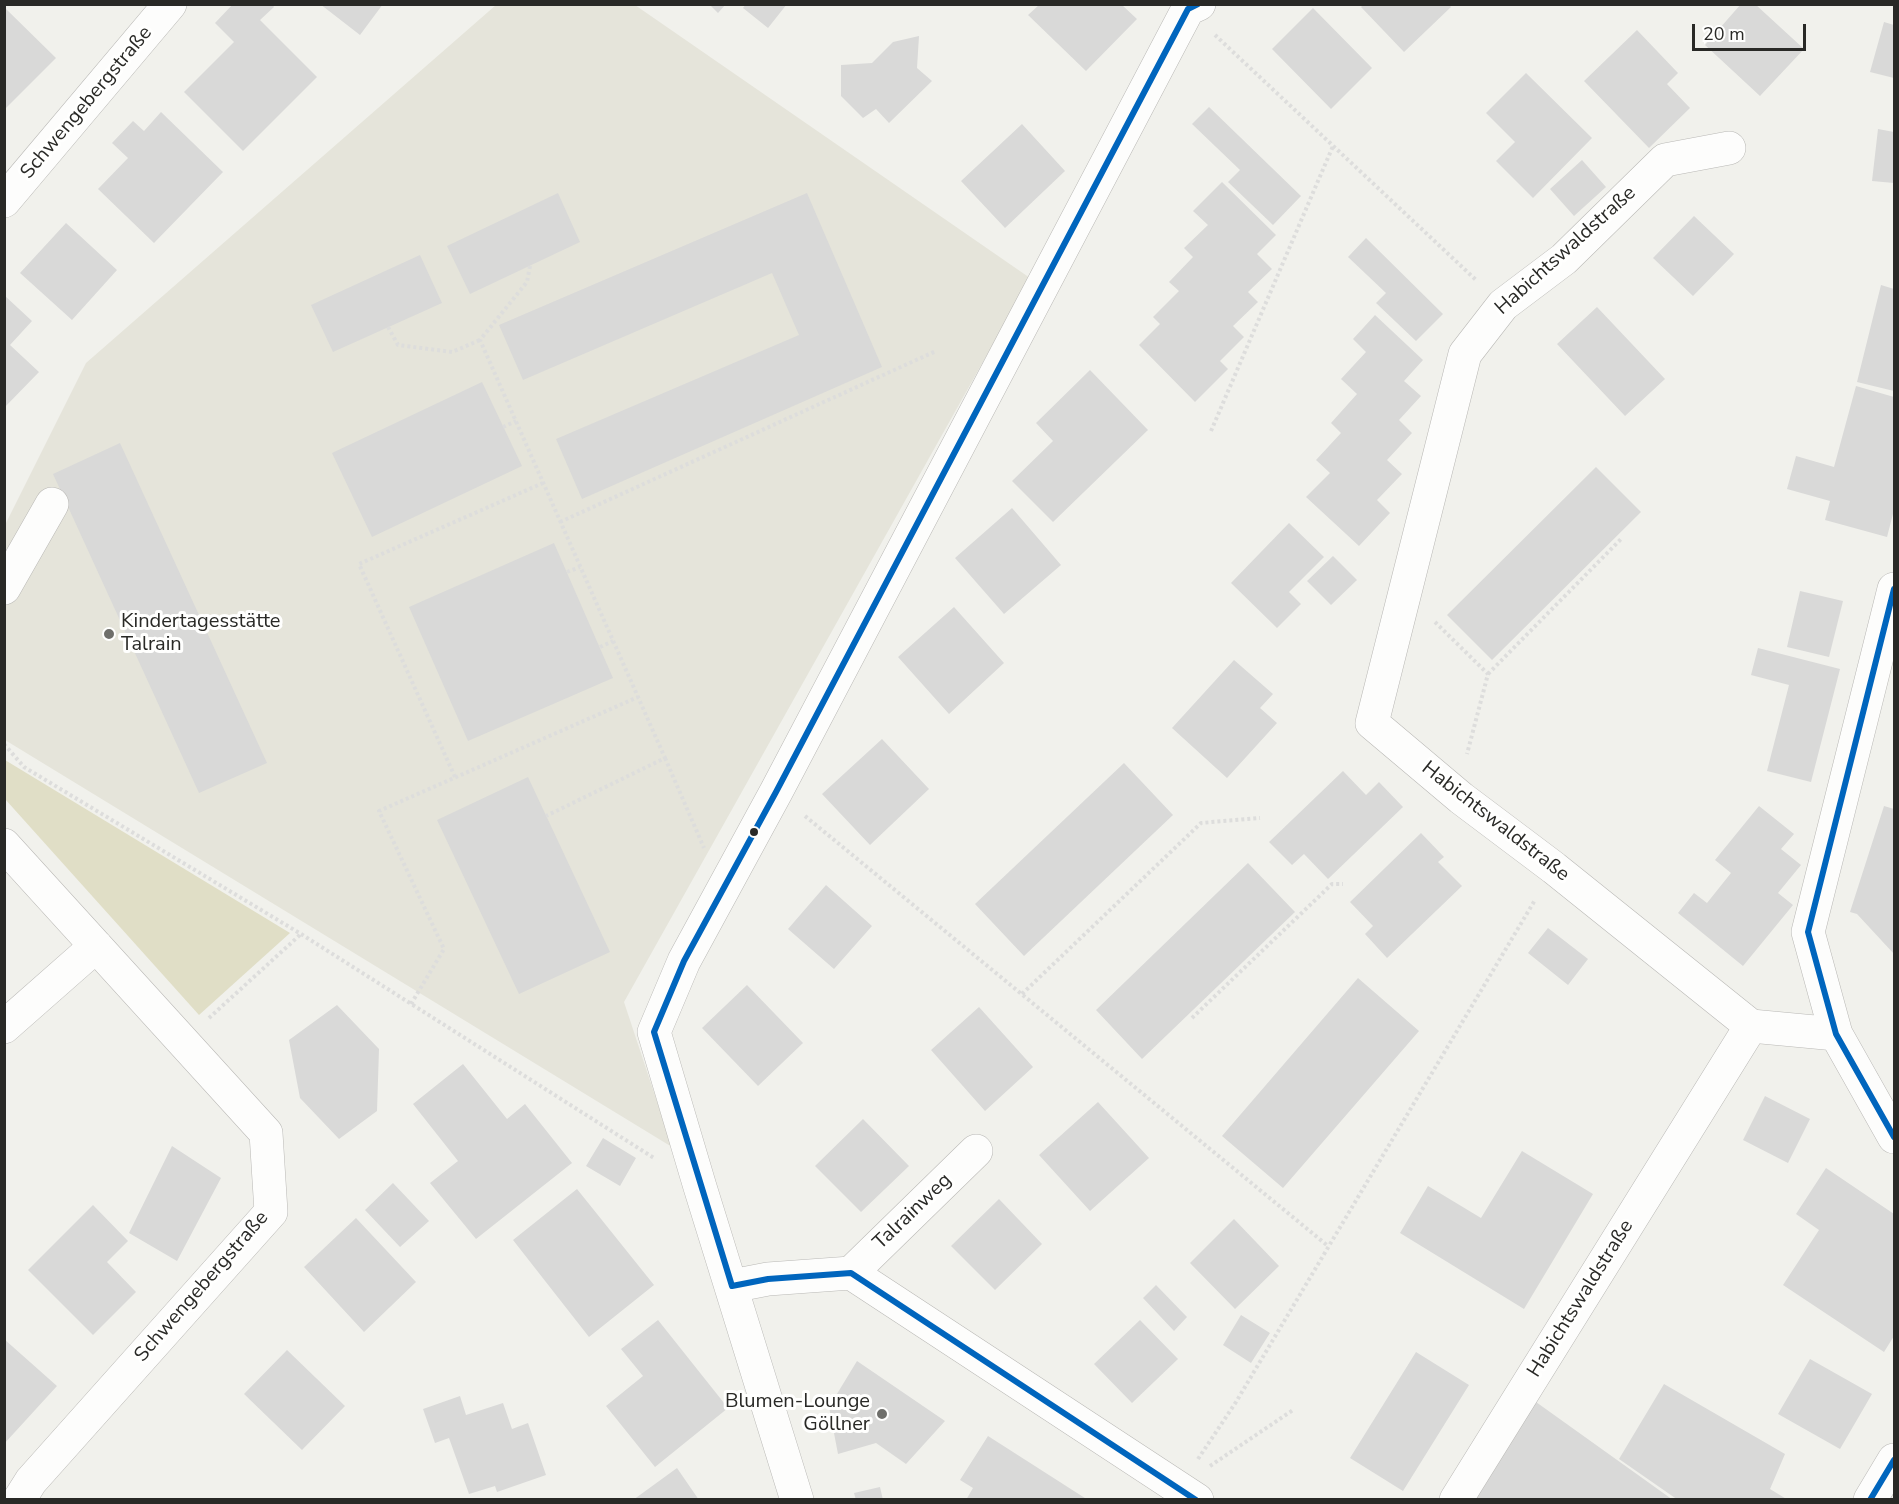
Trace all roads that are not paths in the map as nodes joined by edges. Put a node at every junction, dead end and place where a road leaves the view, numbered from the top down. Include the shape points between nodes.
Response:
1 (170, 4) edge
2 (1191, 6) edge
3 (1729, 147) dead end
4 (4, 201) edge
5 (52, 504) dead end
6 (4, 588) edge
7 (1894, 589) edge
8 (4, 846) edge
9 (96, 946) junction
10 (1751, 1026) junction
11 (4, 1027) edge
12 (1836, 1034) junction
13 (1894, 1137) edge
14 (976, 1151) dead end
15 (851, 1273) junction
16 (732, 1286) junction
17 (1894, 1460) edge
18 (1188, 1494) edge
19 (19, 1500) edge
20 (797, 1500) edge
21 (1456, 1500) edge
22 (1870, 1500) edge

1 - 4 street, Schwengebergstraße
2 - 16 street via 684,961 654,1032
3 - 10 street, Habichtswaldstraße via 1665,160 1564,259 1503,305 1465,354 1372,723 1461,798
5 - 6 street
7 - 12 street via 1808,932
8 - 9 street, Schwengebergstraße
9 - 11 street
9 - 19 street, Schwengebergstraße via 266,1133 271,1212 31,1481
10 - 12 street
10 - 21 street, Habichtswaldstraße
12 - 13 street
14 - 15 street, Talrainweg
15 - 16 street via 768,1279
15 - 18 street
16 - 20 street
17 - 22 street

